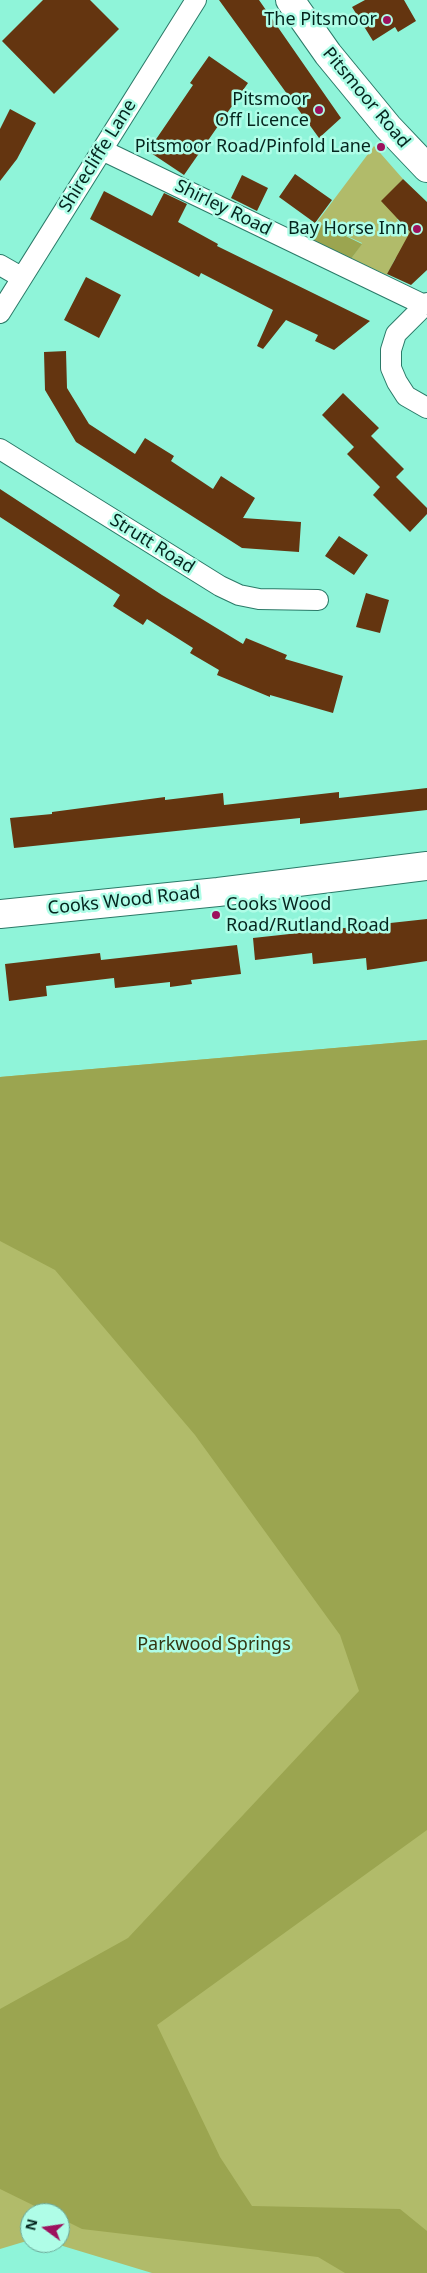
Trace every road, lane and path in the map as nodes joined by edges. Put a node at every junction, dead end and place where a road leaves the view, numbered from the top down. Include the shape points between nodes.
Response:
1 (196, 0) edge
2 (290, 0) edge
3 (102, 150) junction
4 (427, 168) edge
5 (0, 265) edge
6 (21, 277) junction
7 (426, 304) edge
8 (0, 313) edge
9 (427, 408) edge
10 (0, 449) edge
11 (318, 600) dead end
12 (427, 866) edge
13 (0, 914) edge

1 - 3 street, Shirecliffe Lane
2 - 4 street, Pitsmoor Road via 328,54 388,127
3 - 6 street, Shirecliffe Lane
3 - 7 street, Shirley Road
5 - 6 street
6 - 8 street, Shirecliffe Lane
7 - 9 street via 396,334 391,350 391,368 406,396
10 - 11 street, Strutt Road via 220,586 259,599
12 - 13 street, Cooks Wood Road

